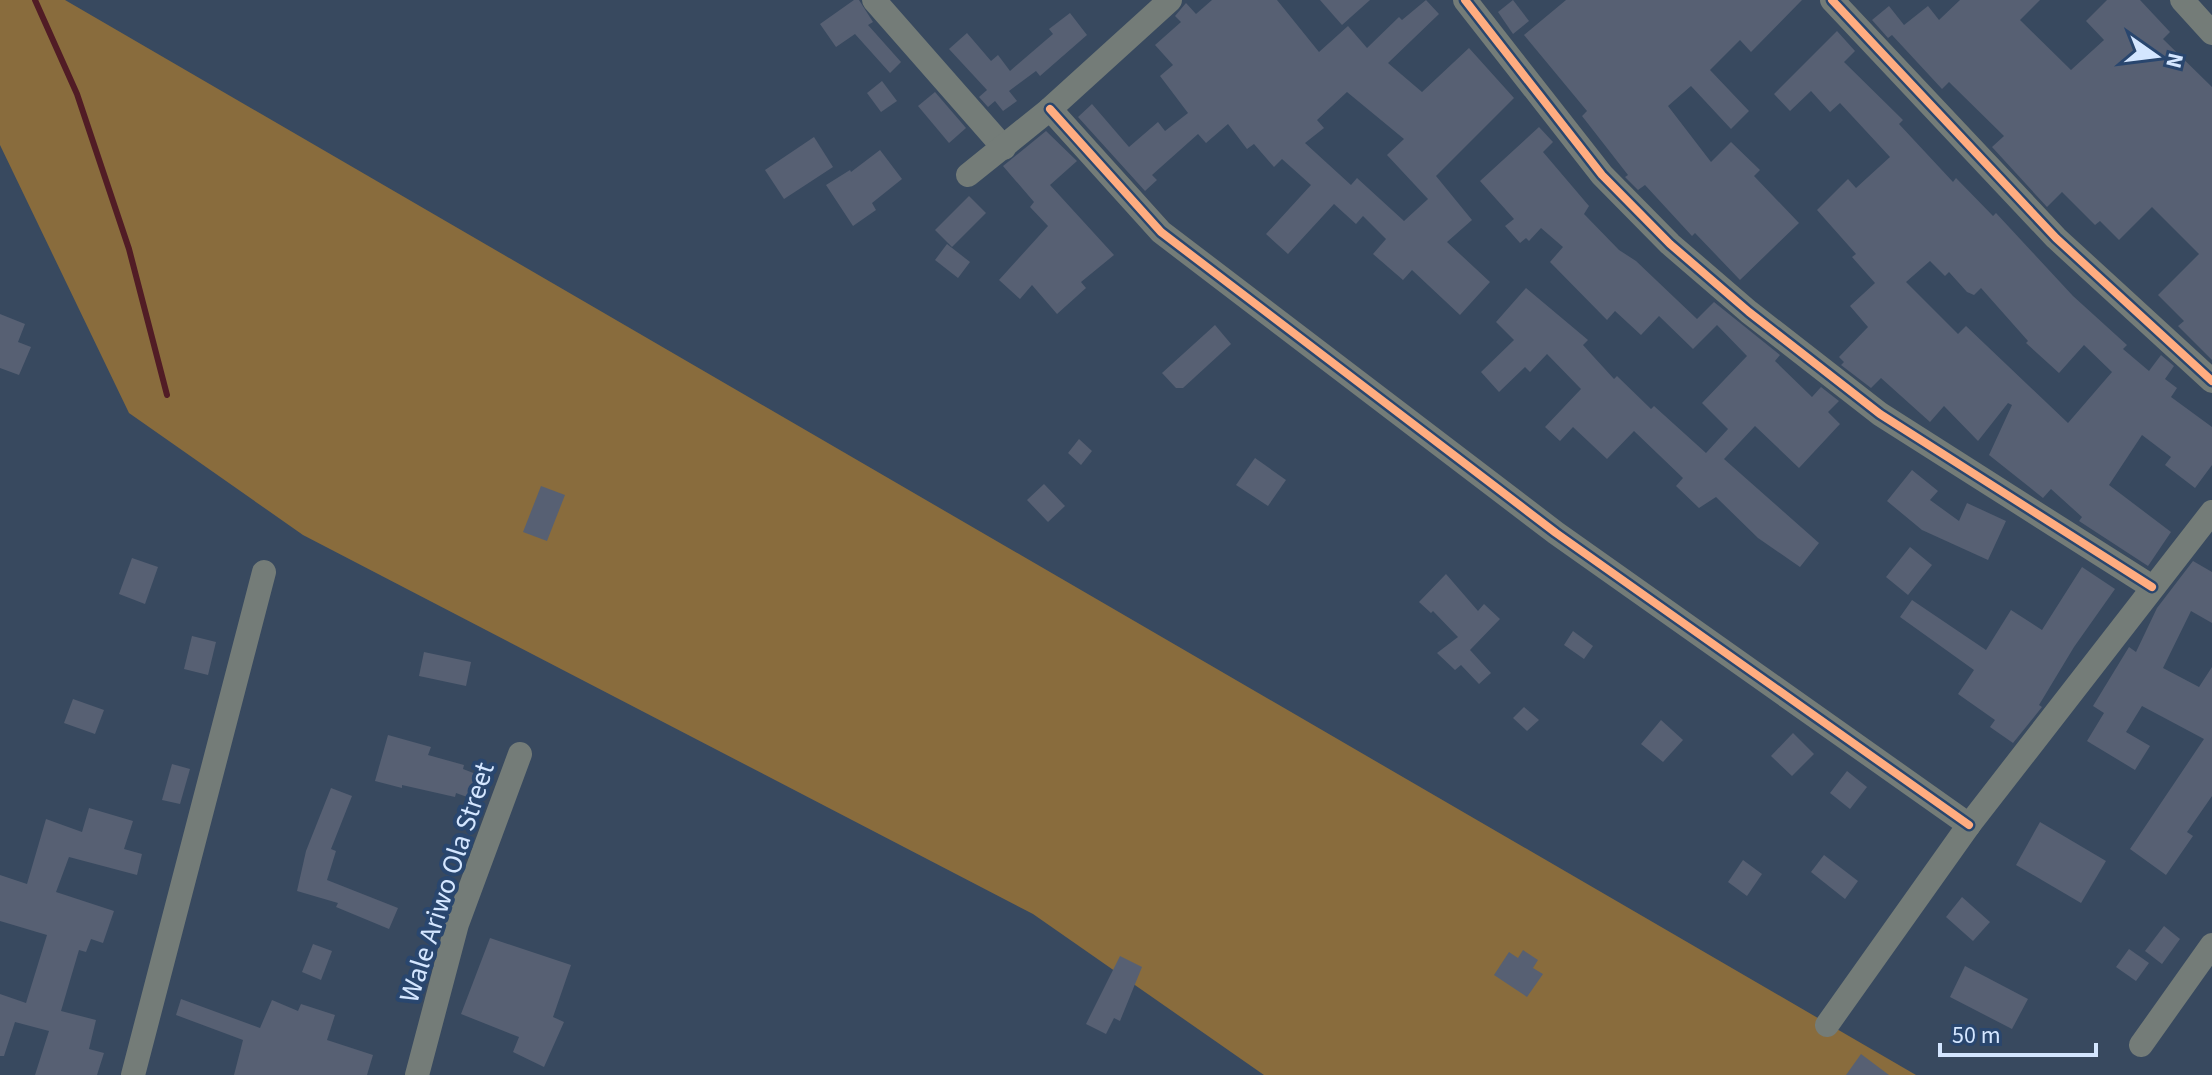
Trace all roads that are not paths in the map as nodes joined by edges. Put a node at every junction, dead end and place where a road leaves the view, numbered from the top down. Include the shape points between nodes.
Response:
1 (874, 0) edge
2 (1170, 0) edge
3 (1465, 0) edge
4 (1832, 0) edge
5 (2182, 0) edge
6 (2212, 33) edge
7 (1050, 109) junction
8 (1004, 148) junction
9 (968, 175) dead end
10 (2212, 381) edge
11 (2212, 512) edge
12 (264, 572) dead end
13 (2152, 587) junction
14 (520, 754) dead end
15 (1969, 825) junction
16 (2212, 945) edge
17 (1827, 1025) dead end
18 (2141, 1045) dead end
19 (133, 1075) edge
20 (417, 1075) edge

1 - 8 street
2 - 7 street
3 - 13 street via 1602,175 1670,244 1749,312 1880,414
4 - 10 street via 2056,238
5 - 6 street
7 - 8 street
7 - 15 street via 1161,232 1556,533
8 - 9 street
11 - 13 street
12 - 19 street
13 - 15 street
14 - 20 street, Wale Ariwo Ola Street via 457,924
15 - 17 street
16 - 18 street

